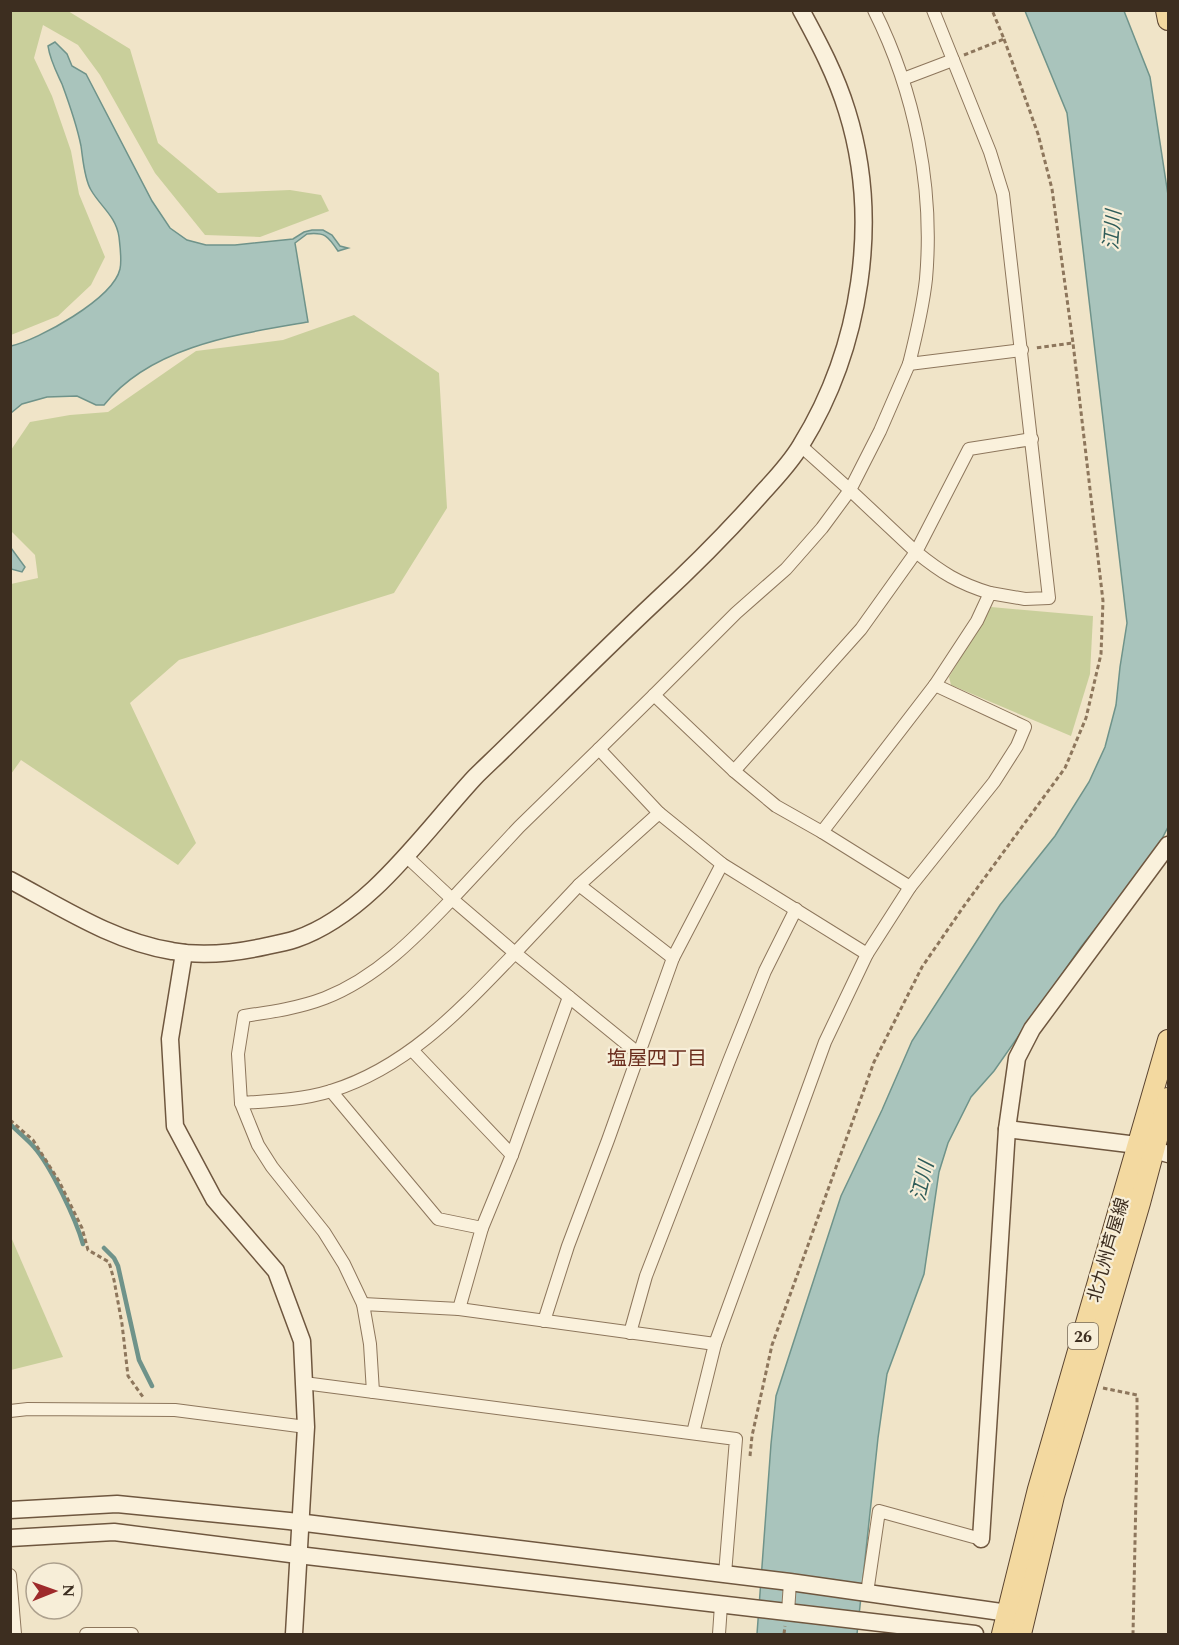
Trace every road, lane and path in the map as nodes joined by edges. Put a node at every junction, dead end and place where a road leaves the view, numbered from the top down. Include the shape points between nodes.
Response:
1 (801, 10) edge
2 (874, 10) edge
3 (933, 10) edge
4 (992, 10) edge
5 (1166, 10) edge
6 (1168, 20) edge
7 (1004, 39) junction
8 (953, 60) junction
9 (903, 79) junction
10 (1073, 343) junction
11 (1022, 350) junction
12 (909, 364) junction
13 (1032, 439) junction
14 (801, 446) junction
15 (850, 490) junction
16 (916, 552) junction
17 (990, 593) junction
18 (936, 685) junction
19 (654, 695) junction
20 (599, 749) junction
21 (734, 771) junction
22 (659, 813) junction
23 (822, 832) junction
24 (1168, 845) edge
25 (406, 856) junction
26 (722, 864) junction
27 (10, 880) edge
28 (579, 885) junction
29 (910, 887) junction
30 (452, 899) junction
31 (796, 909) junction
32 (184, 953) junction
33 (515, 953) junction
34 (867, 954) junction
35 (673, 958) junction
36 (569, 997) junction
37 (1168, 1040) edge
38 (412, 1050) junction
39 (639, 1054) junction
40 (331, 1091) junction
41 (1168, 1098) edge
42 (241, 1103) junction
43 (10, 1120) edge
44 (1007, 1128) junction
45 (1153, 1150) edge
46 (512, 1155) junction
47 (482, 1228) junction
48 (363, 1304) junction
49 (459, 1309) junction
50 (544, 1321) junction
51 (630, 1332) junction
52 (715, 1344) junction
53 (304, 1383) junction
54 (1088, 1385) junction
55 (373, 1392) junction
56 (153, 1410) junction
57 (10, 1411) edge
58 (306, 1426) junction
59 (693, 1433) junction
60 (749, 1460) dead end
61 (10, 1510) edge
62 (301, 1523) junction
63 (10, 1538) edge
64 (981, 1539) joint
65 (298, 1555) junction
66 (725, 1574) junction
67 (10, 1575) edge
68 (790, 1582) junction
69 (867, 1593) junction
70 (721, 1605) junction
71 (788, 1612) junction
72 (1008, 1613) junction
73 (123, 1634) edge
74 (15, 1635) edge
75 (86, 1635) edge
76 (132, 1635) edge
77 (294, 1635) edge
78 (719, 1635) edge
79 (975, 1635) edge
80 (1002, 1635) edge
81 (1021, 1635) edge
82 (1133, 1635) edge

1 - 14 street via 833,72 847,112 862,188 863,249 844,354
2 - 9 street
3 - 8 street
4 - 7 path
5 - 6 main road
7 - 8 path
7 - 10 path via 1038,134 1052,189
8 - 9 street
8 - 11 street via 1003,194
9 - 12 street via 918,139 928,226 926,280
10 - 11 path
10 - 60 path via 1103,601 1101,654 1086,718 1065,768 922,967 874,1062 772,1345
11 - 12 street
11 - 13 street
12 - 15 street
13 - 16 street via 969,449
13 - 17 street via 1049,598
14 - 15 street
14 - 25 street via 728,534 476,777
15 - 16 street
15 - 19 street via 786,569
16 - 17 street via 943,573
16 - 21 street via 861,629
17 - 18 street
18 - 23 street
18 - 29 street via 1025,727 994,782
19 - 20 street
19 - 21 street
20 - 22 street
20 - 30 street
21 - 23 street via 777,806
22 - 26 street
22 - 28 street
23 - 29 street
24 - 44 street via 1032,1029 1017,1058
25 - 30 street
25 - 32 street via 336,919 297,939 220,954
26 - 31 street
26 - 35 street
27 - 32 street via 117,934
28 - 33 street
28 - 35 street
29 - 34 street
30 - 33 street
30 - 42 street via 393,958 361,980 326,998 243,1016 238,1054
31 - 34 street
31 - 51 street via 765,971 729,1061 646,1276
32 - 53 street via 170,1039 175,1126 214,1199 276,1271 302,1341
33 - 36 street
33 - 38 street via 450,1020
34 - 52 street via 825,1042
35 - 39 street
36 - 39 street
36 - 46 street
37 - 45 main road, 北九州芦屋線 / 26
38 - 40 street via 375,1073
38 - 46 street
39 - 50 street
40 - 42 street via 288,1100
40 - 47 street via 438,1219
41 - 45 main road, 北九州芦屋線 / 26
42 - 48 street via 258,1144 324,1232
43 - 56 path via 33,1140 59,1181 88,1250 108,1262 122,1324 128,1376
44 - 45 street
44 - 64 street
45 - 54 main road, 北九州芦屋線 / 26
45 - 72 main road, 北九州芦屋線 / 26 via 1124,1198 1038,1489
46 - 47 street
47 - 49 street
48 - 49 street
48 - 55 street
49 - 50 street
50 - 51 street
51 - 52 street
52 - 59 street
53 - 55 street
53 - 58 street
54 - 81 main road, 北九州芦屋線 / 26 via 1054,1496
54 - 82 path via 1137,1395
55 - 59 street
56 - 57 street
56 - 58 street
58 - 62 street
59 - 66 street via 736,1439
61 - 62 street via 117,1504
62 - 65 street
62 - 66 street
63 - 65 street via 114,1532
64 - 69 street via 879,1511
65 - 70 street
65 - 77 street
66 - 68 street
67 - 74 street
68 - 69 street
68 - 71 street
69 - 72 street
70 - 71 street
70 - 78 street
71 - 79 street
72 - 80 main road, 北九州芦屋線 / 26
73 - 75 street
73 - 76 street

